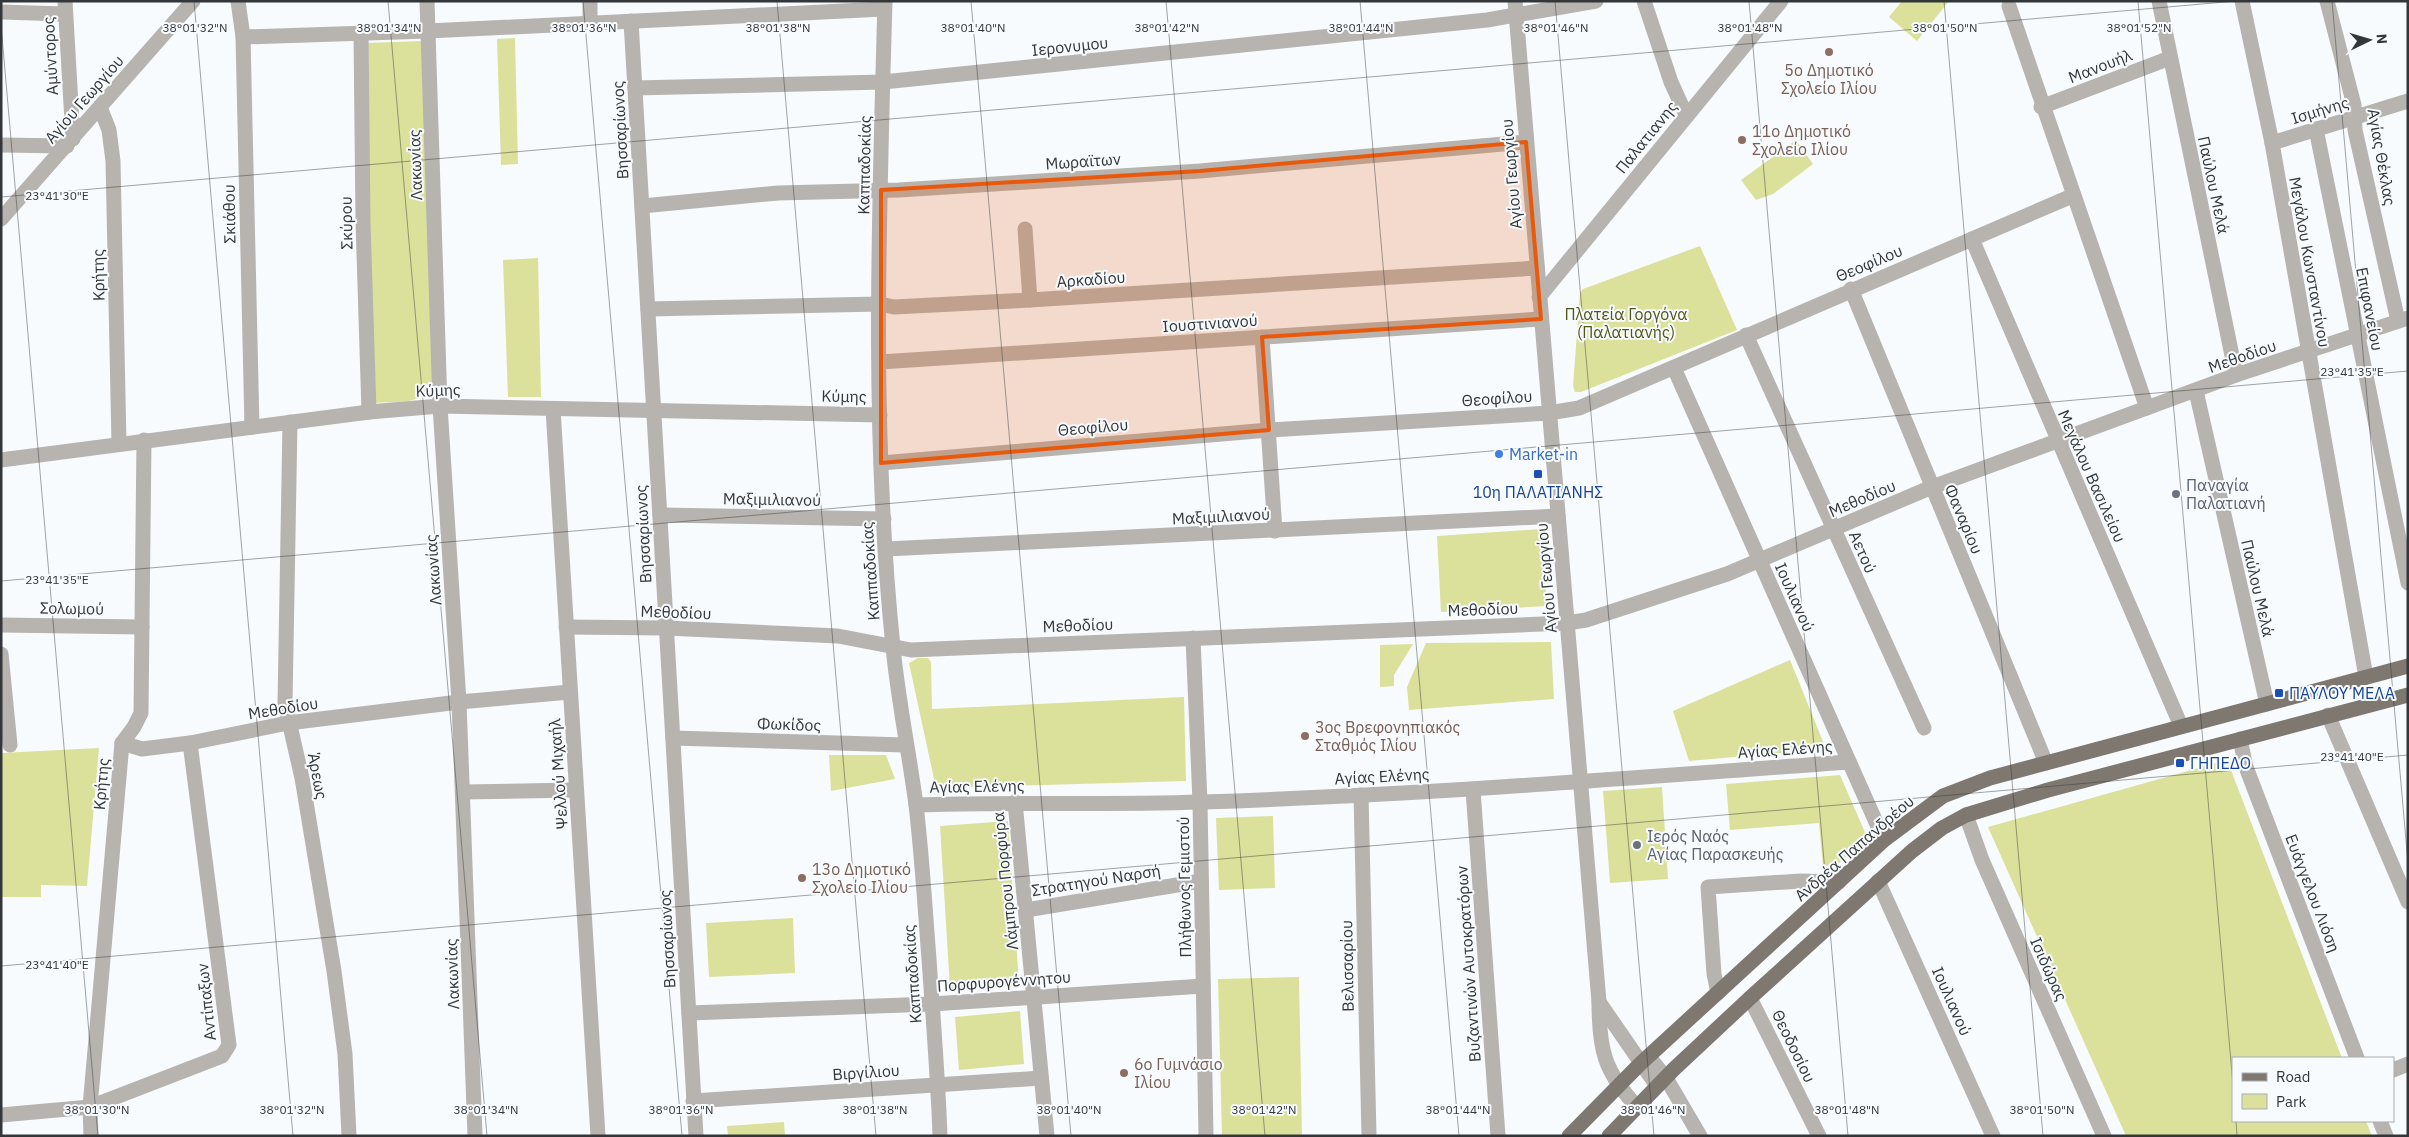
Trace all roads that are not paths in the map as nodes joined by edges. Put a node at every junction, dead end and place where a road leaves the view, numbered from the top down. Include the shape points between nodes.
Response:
1 (193, 1) edge
2 (238, 1) edge
3 (427, 1) edge
4 (590, 1) edge
5 (1596, 1) edge
6 (1644, 1) edge
7 (2158, 1) edge
8 (2242, 1) edge
9 (2327, 1) edge
10 (1780, 2) edge
11 (884, 5) edge
12 (2008, 6) dead end
13 (65, 8) edge
14 (1515, 9) edge
15 (1, 12) edge
16 (631, 20) junction
17 (590, 23) junction
18 (428, 31) junction
19 (362, 34) junction
20 (243, 37) junction
21 (2170, 58) junction
22 (883, 82) junction
23 (635, 88) junction
24 (2408, 101) edge
25 (100, 107) junction
26 (2042, 107) junction
27 (1686, 115) junction
28 (2355, 117) junction
29 (2316, 129) junction
30 (70, 142) junction
31 (1526, 142) junction
32 (2272, 143) junction
33 (1, 145) edge
34 (880, 190) junction
35 (2072, 196) junction
36 (642, 206) junction
37 (1, 219) edge
38 (1025, 228) dead end
39 (1972, 239) junction
40 (1537, 268) junction
41 (1851, 290) junction
42 (1540, 297) junction
43 (1030, 300) junction
44 (880, 304) junction
45 (648, 309) junction
46 (1541, 319) junction
47 (2403, 319) edge
48 (1746, 335) junction
49 (2357, 335) junction
50 (1262, 337) junction
51 (2309, 352) junction
52 (880, 362) junction
53 (1674, 368) junction
54 (2236, 375) junction
55 (2196, 391) junction
56 (440, 406) junction
57 (2147, 408) junction
58 (552, 409) junction
59 (654, 409) junction
60 (369, 412) junction
61 (1549, 413) junction
62 (880, 414) junction
63 (290, 422) junction
64 (252, 427) junction
65 (1269, 430) junction
66 (144, 440) junction
67 (2058, 441) junction
68 (119, 444) junction
69 (1, 460) edge
70 (881, 463) junction
71 (1932, 487) junction
72 (660, 515) junction
73 (1558, 516) junction
74 (884, 519) junction
75 (1834, 530) junction
76 (1275, 531) junction
77 (886, 549) junction
78 (1760, 562) junction
79 (2408, 583) edge
80 (1567, 623) junction
81 (1, 625) edge
82 (142, 627) junction
83 (566, 628) junction
84 (666, 628) junction
85 (1193, 638) junction
86 (892, 646) junction
87 (1, 654) edge
88 (2408, 666) edge
89 (2366, 677) junction
90 (570, 692) junction
91 (2408, 695) edge
92 (460, 702) junction
93 (2267, 704) junction
94 (2328, 715) junction
95 (288, 724) junction
96 (2181, 726) junction
97 (1924, 728) dead end
98 (673, 738) junction
99 (2240, 739) junction
100 (122, 743) junction
101 (190, 743) junction
102 (10, 744) dead end
103 (905, 745) junction
104 (1848, 762) junction
105 (2046, 763) junction
106 (1580, 783) junction
107 (576, 790) junction
108 (1473, 790) junction
109 (463, 792) junction
110 (1361, 795) junction
111 (1015, 802) junction
112 (1200, 802) junction
113 (916, 805) junction
114 (1966, 815) junction
115 (1884, 840) junction
116 (1201, 881) junction
117 (1878, 881) junction
118 (1839, 882) junction
119 (2408, 902) edge
120 (1026, 910) junction
121 (1202, 986) junction
122 (1718, 994) junction
123 (1035, 996) junction
124 (1750, 998) junction
125 (1599, 1002) junction
126 (932, 1004) junction
127 (689, 1013) junction
128 (2357, 1057) edge
129 (1645, 1060) junction
130 (2408, 1064) edge
131 (2394, 1070) edge
132 (1041, 1078) junction
133 (1662, 1082) junction
134 (938, 1084) junction
135 (1618, 1086) junction
136 (694, 1100) junction
137 (90, 1107) junction
138 (1636, 1107) junction
139 (1, 1115) edge
140 (2380, 1122) edge
141 (1614, 1134) edge
142 (91, 1136) edge
143 (349, 1136) edge
144 (475, 1136) edge
145 (598, 1136) edge
146 (696, 1136) edge
147 (940, 1136) edge
148 (1047, 1136) edge
149 (1206, 1136) edge
150 (1369, 1136) edge
151 (1498, 1136) edge
152 (1570, 1136) edge
153 (1700, 1136) edge
154 (1819, 1136) edge
155 (1993, 1136) edge
156 (2104, 1136) edge
157 (2386, 1136) edge

1 - 25 street, Αγίου Γεωργίου
2 - 20 street, Σκιάθου
3 - 18 street, Λακωνίας
4 - 17 street
5 - 14 street, Ιερονυμου
6 - 27 street via 1671,82
7 - 21 street, Παύλου Μελά
8 - 32 street, Μεγάλου Κωνσταντίνου
9 - 28 street, Αγίας Θέκλας
10 - 27 street, Παλατιανης
11 - 16 street
11 - 22 street, Καππαδοκίας
12 - 26 street
13 - 15 street
13 - 30 street, Αμύντορος
14 - 22 street, Ιερονυμου via 1207,50
14 - 31 street, Αγίου Γεωργίου
16 - 17 street
16 - 23 street, Βησσαρίωνος
17 - 18 street
18 - 19 street
18 - 56 street, Λακωνίας
19 - 20 street
19 - 60 street, Σκύρου
20 - 64 street, Σκιάθου
21 - 26 street, Μανουήλ
21 - 54 street, Παύλου Μελά
22 - 23 street, Ιερονυμου
22 - 34 street, Καππαδοκίας
23 - 36 street, Βησσαρίωνος
24 - 28 street, Ισμήνης
25 - 30 street, Αγίου Γεωργίου
25 - 68 street, Κρήτης via 109,130 113,161
26 - 35 street
27 - 42 street, Παλατιανης
28 - 29 street, Ισμήνης
28 - 47 street, Αγίας Θέκλας via 2355,130
29 - 32 street, Ισμήνης
29 - 49 street, Επιφανείου
30 - 33 street
30 - 37 street, Αγίου Γεωργίου
31 - 34 street, Μωραϊτων via 1200,171
31 - 40 street, Αγίου Γεωργίου
32 - 51 street, Μεγάλου Κωνσταντίνου
34 - 36 street, Μωραϊτων via 778,193
34 - 44 street, Καππαδοκίας
35 - 39 street, Θεοφίλου
35 - 57 street
36 - 45 street, Βησσαρίωνος
38 - 43 street
39 - 41 street, Θεοφίλου
39 - 67 street, Μεγάλου Βασιλείου
40 - 42 street, Αγίου Γεωργίου
40 - 43 street, Αρκαδίου
41 - 48 street, Θεοφίλου
41 - 71 street, Φαναρίου
42 - 46 street, Αγίου Γεωργίου
43 - 44 street, Αρκαδίου via 894,307
44 - 45 street, Αρκαδίου
44 - 52 street, Καππαδοκίας
45 - 59 street, Βησσαρίωνος
46 - 50 street, Ιουστινιανού
46 - 61 street, Αγίου Γεωργίου
47 - 49 street, Μεθοδίου
48 - 53 street, Θεοφίλου
48 - 75 street, Αετού
49 - 51 street, Μεθοδίου
49 - 79 street, Επιφανείου
50 - 52 street, Ιουστινιανού
50 - 65 street
51 - 54 street, Μεθοδίου
51 - 89 street, Μεγάλου Κωνσταντίνου
52 - 62 street, Καππαδοκίας
53 - 61 street, Θεοφίλου via 1579,408
53 - 78 street, Ιουλιανού
54 - 55 street, Μεθοδίου
55 - 57 street, Μεθοδίου
55 - 93 street, Παύλου Μελά
56 - 58 street, Κύμης
56 - 60 street, Κύμης
56 - 92 street, Λακωνίας
57 - 67 street, Μεθοδίου
58 - 59 street, Κύμης
58 - 83 street, Ψελλού Μιχαήλ
59 - 62 street, Κύμης
59 - 72 street, Βησσαρίωνος
60 - 63 street, Κύμης
61 - 65 street, Θεοφίλου
61 - 73 street, Αγίου Γεωργίου
62 - 70 street, Καππαδοκίας
63 - 64 street, Κύμης
63 - 95 street, Άρεως via 285,704
64 - 66 street, Κύμης
65 - 70 street, Θεοφίλου
65 - 76 street
66 - 68 street, Κύμης
66 - 82 street, Κρήτης
67 - 71 street, Μεθοδίου
67 - 96 street, Μεγάλου Βασιλείου
68 - 69 street, Κύμης
70 - 74 street, Καππαδοκίας
71 - 75 street, Μεθοδίου
71 - 105 street, Φαναρίου
72 - 74 street, Μαξιμιλιανού
72 - 84 street, Βησσαρίωνος
73 - 76 street, Μαξιμιλιανού
73 - 80 street, Αγίου Γεωργίου
74 - 77 street, Καππαδοκίας
75 - 78 street, Μεθοδίου
75 - 97 street, Αετού
76 - 77 street, Μαξιμιλιανού
77 - 86 street, Καππαδοκίας
78 - 80 street, Μεθοδίου via 1586,620
78 - 104 street, Ιουλιανού
80 - 85 street, Μεθοδίου
80 - 106 street, Αγίου Γεωργίου
81 - 82 street, Σολωμού
82 - 100 street, Κρήτης via 141,713
83 - 84 street, Μεθοδίου
83 - 90 street, Ψελλού Μιχαήλ
84 - 86 street, Μεθοδίου via 838,636
84 - 98 street, Βησσαρίωνος
85 - 86 street, Μεθοδίου via 911,650
85 - 112 street, Πλήθωνος Γεμιστού
86 - 103 street, Καππαδοκίας
87 - 102 street
88 - 89 main road, Ανδρέα Παπανδρέου
89 - 93 main road, Ανδρέα Παπανδρέου
90 - 92 street, Μεθοδίου
90 - 107 street, Ψελλού Μιχαήλ
91 - 94 main road
92 - 95 street, Μεθοδίου
92 - 109 street, Λακωνίας
93 - 96 main road, Ανδρέα Παπανδρέου
94 - 99 main road
94 - 119 street
95 - 101 street, Μεθοδίου
95 - 143 street, Άρεως via 302,778 334,971 345,1054
96 - 105 main road, Ανδρέα Παπανδρέου
98 - 103 street, Φωκίδος
98 - 127 street, Βησσαρίωνος
99 - 114 main road
99 - 128 street, Ευάγγελου Λιόση via 2246,767
100 - 101 street, Μεθοδίου via 142,749
100 - 137 street, Κρήτης
101 - 137 street, Αντίπαξων via 230,1045 222,1056
103 - 113 street, Καππαδοκίας
104 - 106 street, Αγίας Ελένης
104 - 115 street, Ιουλιανού
105 - 115 main road, Ανδρέα Παπανδρέου via 1990,778 1943,796
106 - 108 street, Αγίας Ελένης
106 - 125 street, Αγίου Γεωργίου
107 - 109 street
107 - 145 street, Ψελλού Μιχαήλ
108 - 110 street, Αγίας Ελένης
108 - 151 street, Βυζαντινών Αυτοκρατόρων
109 - 144 street, Λακωνίας
110 - 112 street, Αγίας Ελένης
110 - 150 street, Βελισσαρίου
111 - 112 street, Αγίας Ελένης
111 - 113 street, Αγίας Ελένης
111 - 120 street, Λάμπρου Πορφύρα
112 - 116 street, Πλήθωνος Γεμιστού
113 - 126 street, Καππαδοκίας
114 - 117 main road via 1927,840
114 - 156 street, Ισιδώρας via 1982,860
115 - 118 main road, Ανδρέα Παπανδρέου
116 - 120 street, Στρατηγού Ναρσή
116 - 121 street, Πλήθωνος Γεμιστού
117 - 124 main road
117 - 155 street, Ιουλιανού
118 - 122 main road, Ανδρέα Παπανδρέου
118 - 122 street via 1708,887
120 - 123 street, Λάμπρου Πορφύρα
121 - 123 street, Πορφυρογέννητου
121 - 149 street, Πλήθωνος Γεμιστού
122 - 129 main road, Ανδρέα Παπανδρέου
123 - 126 street, Πορφυρογέννητου
123 - 132 street, Λάμπρου Πορφύρα
124 - 133 main road
124 - 154 street, Θεοδοσίου
125 - 129 street, Αγίου Γεωργίου
125 - 135 street, Αγίου Γεωργίου via 1602,1052
126 - 127 street, Πορφυρογέννητου
126 - 134 street, Καππαδοκίας
127 - 136 street, Βησσαρίωνος
129 - 133 street, Αγίου Γεωργίου
129 - 135 main road, Ανδρέα Παπανδρέου
130 - 131 street
132 - 134 street, Βιργίλιου
132 - 148 street, Λάμπρου Πορφύρα
133 - 138 main road
133 - 153 street, Αγίου Γεωργίου
134 - 136 street, Βιργίλιου
134 - 147 street, Καππαδοκίας
135 - 138 street, Αγίου Γεωργίου
135 - 152 main road, Ανδρέα Παπανδρέου
136 - 146 street, Βησσαρίωνος
137 - 139 street, Αντίπαξων
137 - 142 street, Κρήτης
138 - 141 main road
140 - 157 street

